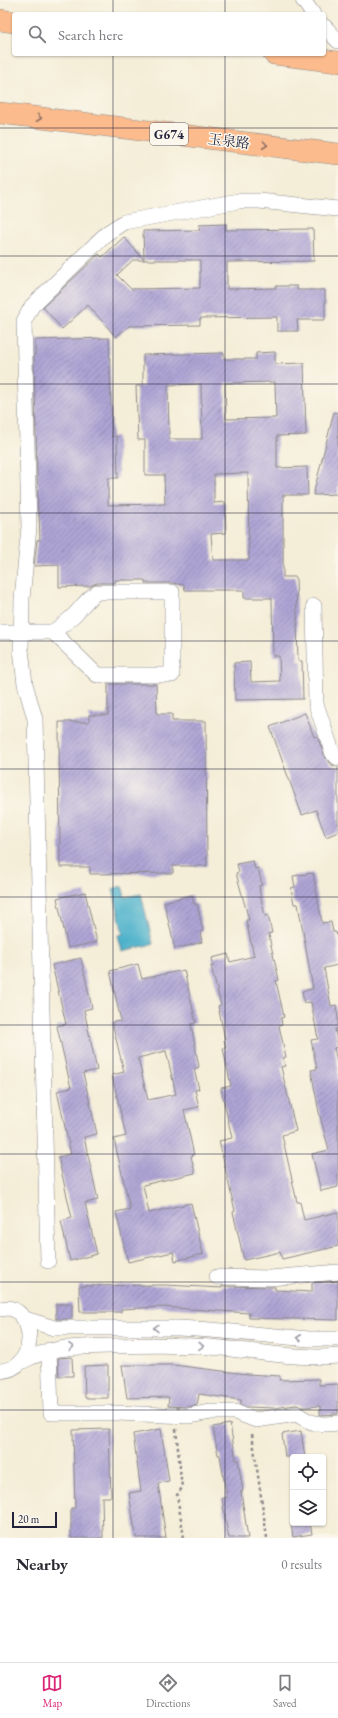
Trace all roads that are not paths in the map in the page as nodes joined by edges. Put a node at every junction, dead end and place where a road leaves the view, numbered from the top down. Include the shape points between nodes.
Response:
1 (303, 0) edge
2 (312, 12) edge
3 (0, 20) edge
4 (12, 22) edge
5 (326, 28) edge
6 (338, 41) edge
7 (290, 56) edge
8 (338, 62) edge
9 (0, 112) edge
10 (338, 154) edge
11 (338, 210) edge
12 (314, 606) dead end
13 (0, 632) edge
14 (21, 632) junction
15 (53, 632) junction
16 (338, 758) edge
17 (48, 1260) dead end
18 (338, 1272) edge
19 (217, 1277) dead end
20 (0, 1309) edge
21 (22, 1318) junction
22 (338, 1339) edge
23 (49, 1350) junction
24 (338, 1356) edge
25 (21, 1362) junction
26 (0, 1371) edge
27 (338, 1423) edge

1 - 2 street
3 - 4 highway
5 - 6 street
7 - 8 highway
9 -> 10 highway, 玉泉路 / G674
11 - 14 street via 239,201 124,222 107,233 29,310 23,327 29,527
12 - 16 street via 316,704 333,754
13 - 14 street
14 - 15 street
14 - 17 street via 25,684 36,719
15 - 15 street via 68,621 86,599 97,592 172,592 172,675 97,675
18 - 19 street via 270,1278
20 - 21 street via 10,1308
22 -> 21 street via 309,1339 179,1328 54,1328
21 - 25 street via 30,1340
23 -> 24 street via 62,1347 209,1346 308,1356
23 - 25 street
23 - 27 street via 51,1413 188,1416 211,1412 235,1412 256,1420 297,1414 321,1425
25 - 26 street via 8,1370

